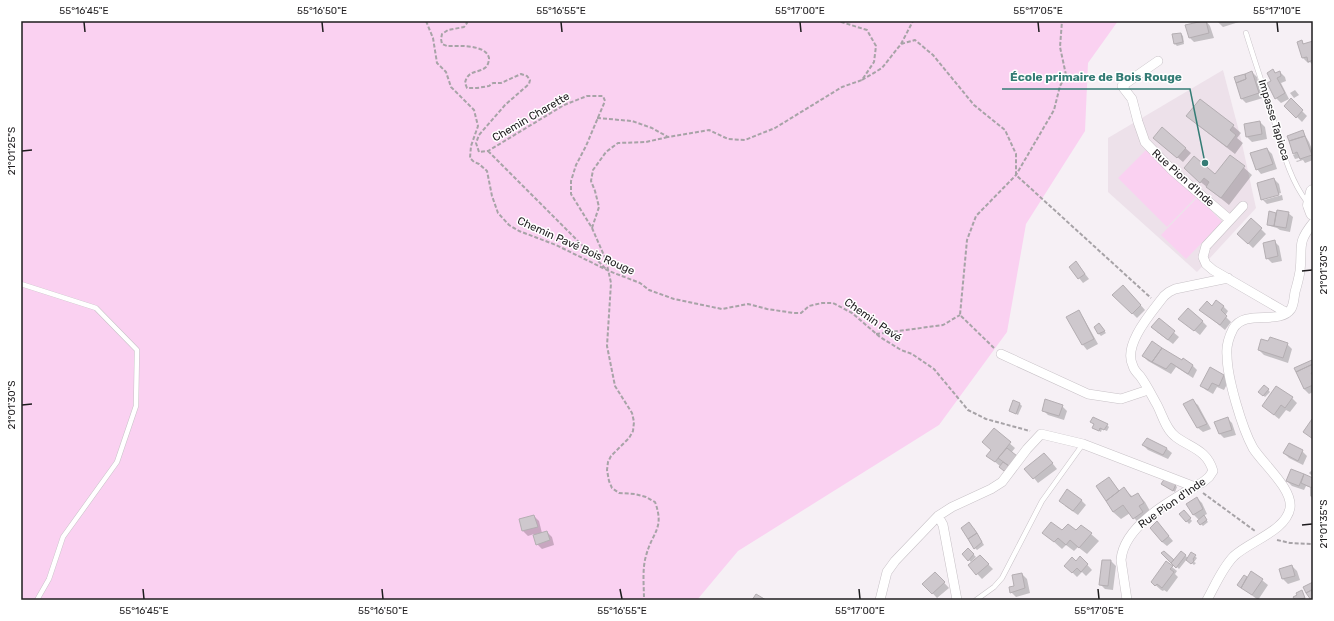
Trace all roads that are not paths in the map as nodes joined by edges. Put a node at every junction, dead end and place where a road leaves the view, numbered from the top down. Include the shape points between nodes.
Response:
1 (1246, 33) dead end
2 (1158, 60) dead end
3 (1312, 203) edge
4 (1243, 206) dead end
5 (1230, 220) junction
6 (1313, 223) edge
7 (1228, 278) junction
8 (21, 284) edge
9 (1287, 313) junction
10 (1001, 354) road end
11 (1148, 390) junction
12 (1083, 444) junction
13 (1194, 487) junction
14 (938, 516) junction
15 (37, 600) edge
16 (880, 600) edge
17 (957, 600) edge
18 (976, 600) edge
19 (1127, 600) edge
20 (1207, 600) edge

1 - 3 lane, Impasse Tapioca via 1290,170 1298,190
2 - 5 street, Rue Pion d'Inde via 1122,86 1132,98 1145,142 1173,171
4 - 5 street
5 - 7 street via 1206,246 1203,257 1213,270
6 - 9 street via 1301,242 1300,270 1293,303
7 - 9 street
7 - 11 street, Rue Pion d'Inde via 1169,292 1140,328 1130,351 1132,365
8 - 15 lane via 96,308 137,350 136,406 116,462 63,537 49,579
9 - 20 street via 1243,320 1234,327 1226,354 1232,388 1249,438 1286,490 1290,498 1290,507 1281,525 1233,557
10 - 11 street via 1088,394 1121,399
11 - 13 street, Rue Pion d'Inde via 1174,436 1203,453 1211,463 1213,470 1209,477
12 - 13 street
12 - 14 street via 1041,434 1002,482
12 - 18 lane via 1042,500 1002,578
13 - 19 street, Rue Pion d'Inde via 1155,512 1130,535 1121,560
14 - 16 street via 887,572
14 - 17 street via 943,525

